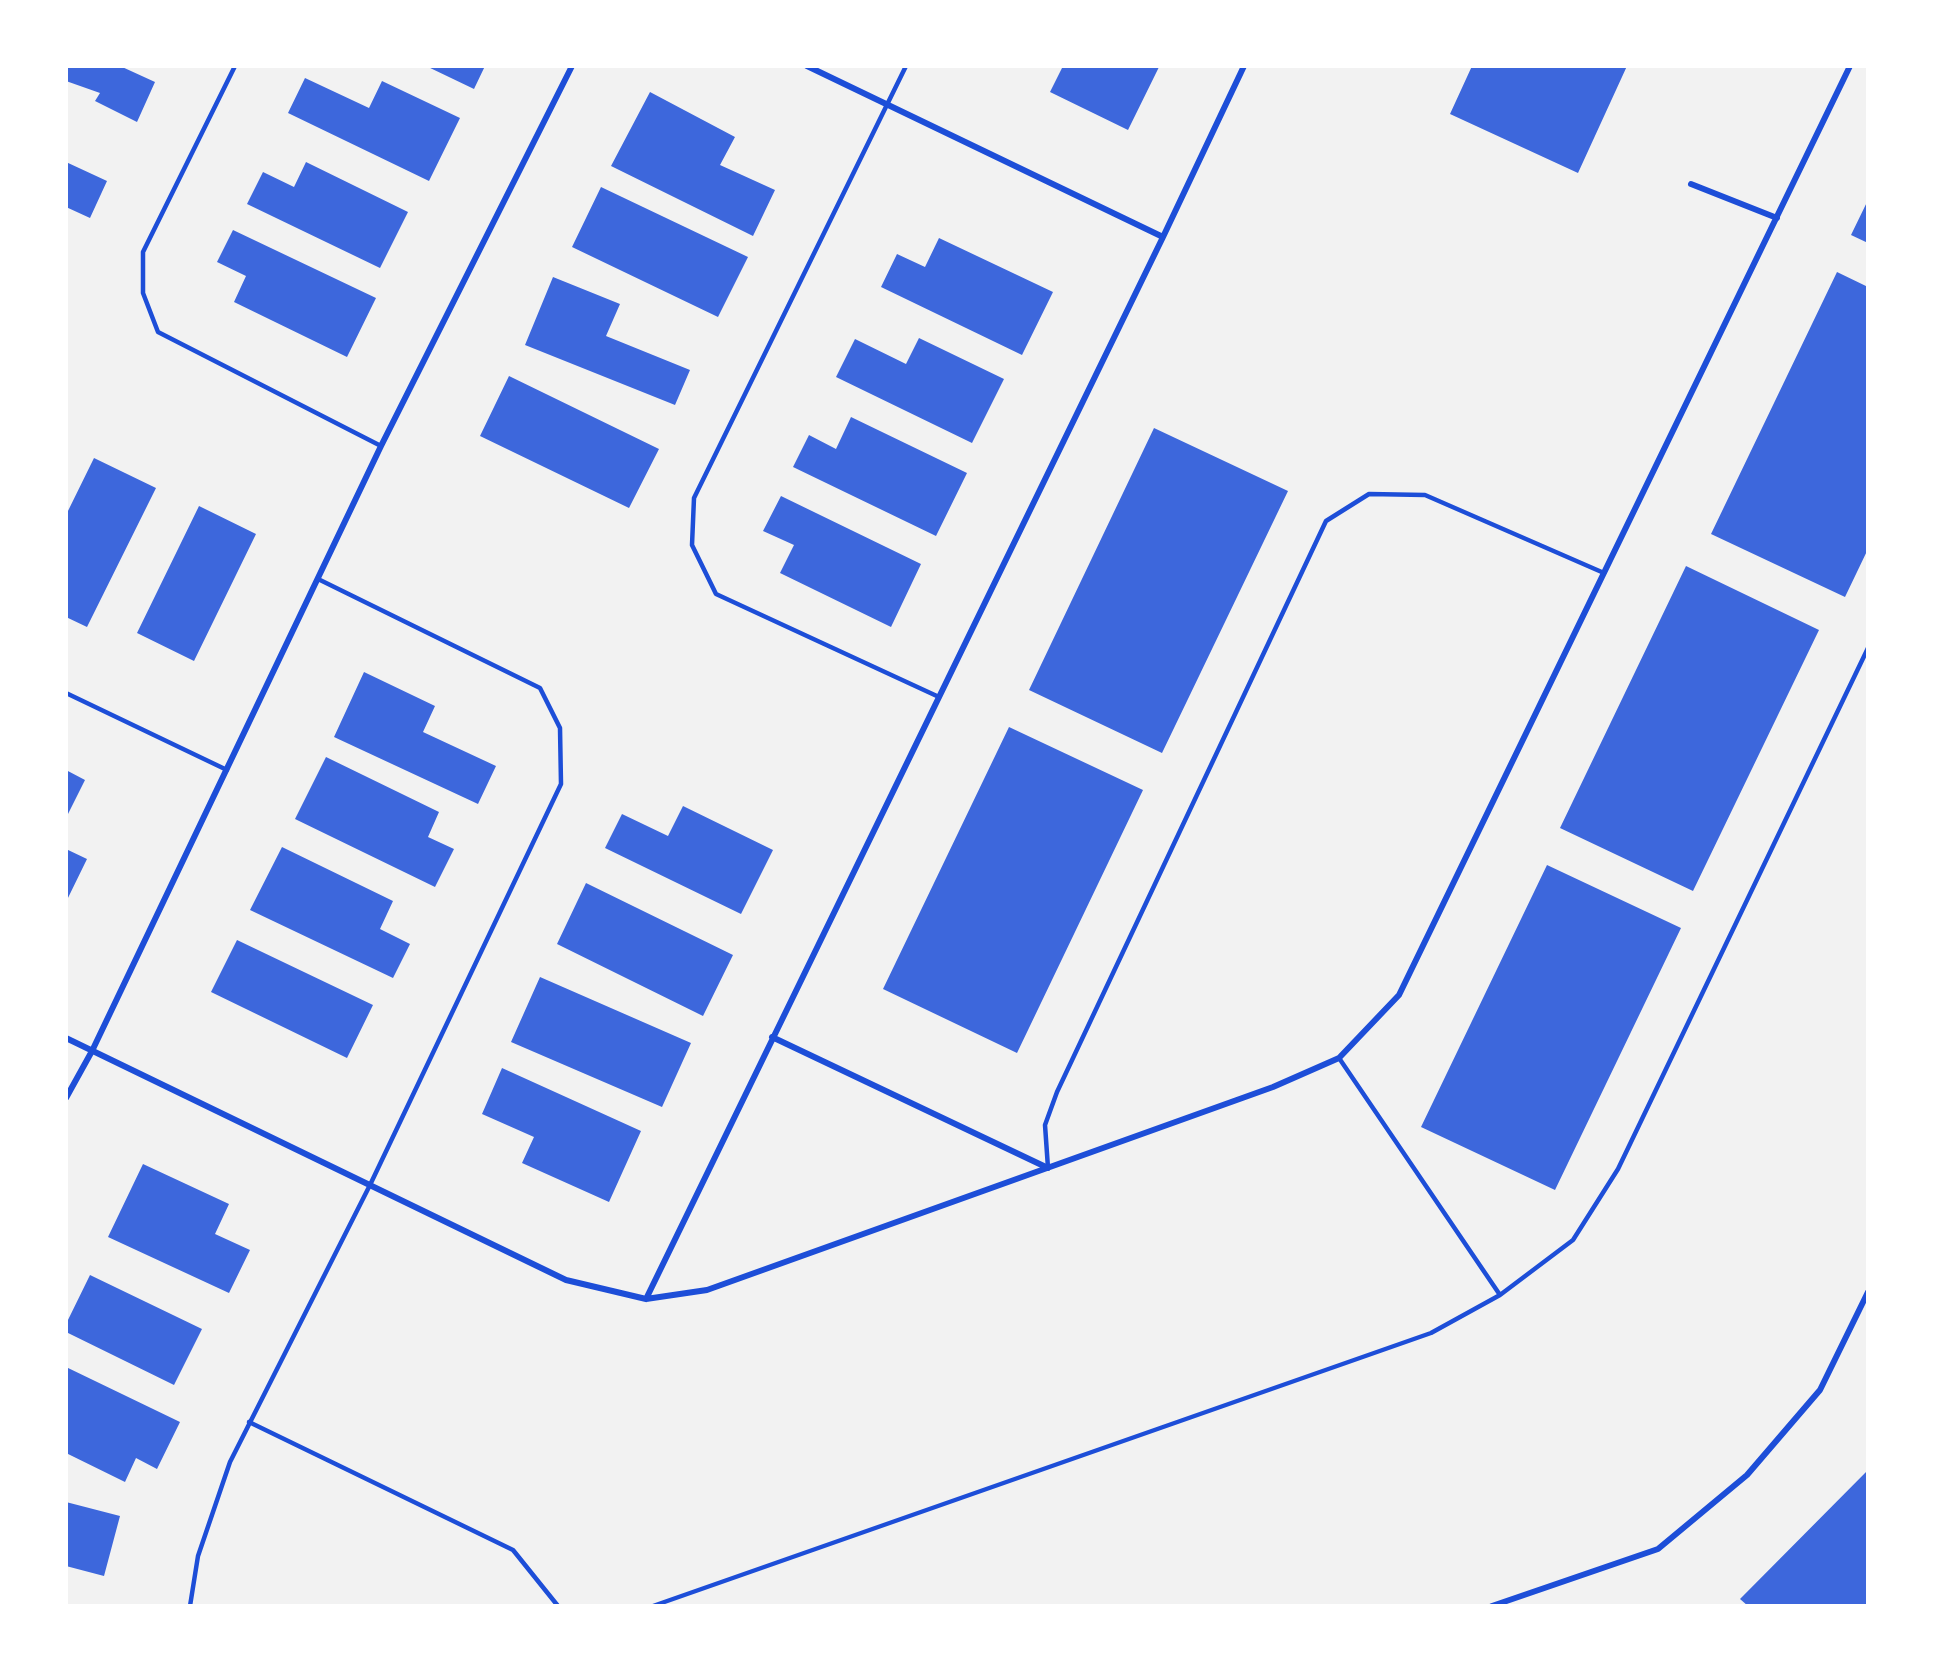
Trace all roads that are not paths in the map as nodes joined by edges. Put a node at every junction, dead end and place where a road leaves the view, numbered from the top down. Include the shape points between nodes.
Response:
1 (235, 66) edge
2 (572, 66) edge
3 (807, 66) edge
4 (906, 66) edge
5 (1244, 66) edge
6 (1850, 66) edge
7 (887, 104) junction
8 (1691, 184) dead end
9 (1777, 218) junction
10 (1163, 237) junction
11 (381, 446) junction
12 (1604, 573) junction
13 (318, 579) junction
14 (1868, 648) edge
15 (66, 693) edge
16 (939, 697) junction
17 (227, 770) junction
18 (772, 1037) junction
19 (66, 1038) edge
20 (92, 1051) junction
21 (1339, 1058) junction
22 (66, 1098) edge
23 (1047, 1168) junction
24 (370, 1185) junction
25 (1868, 1292) edge
26 (1500, 1295) junction
27 (646, 1299) junction
28 (249, 1422) junction
29 (190, 1606) edge
30 (558, 1606) edge
31 (653, 1606) edge
32 (1492, 1606) edge

1 - 11 lane via 143,252 143,293 158,332
2 - 11 street
3 - 7 street
4 - 7 lane
5 - 10 street
6 - 9 street
7 - 10 street
7 - 16 lane via 694,498 692,545 716,594
8 - 9 street
9 - 12 street
10 - 16 street
11 - 13 street
12 - 21 street via 1399,995
12 - 23 lane via 1425,495 1369,494 1326,521 1057,1092 1045,1125
13 - 17 street
13 - 24 lane via 540,688 560,728 561,784
14 - 26 lane via 1618,1169 1572,1240
15 - 17 lane
16 - 18 street
17 - 20 street
18 - 23 street
18 - 27 street
19 - 20 street
20 - 22 street
20 - 24 street
21 - 23 street via 1273,1087
21 - 26 lane
23 - 27 street via 707,1290
24 - 27 street via 566,1280
24 - 28 lane
25 - 32 street via 1820,1390 1747,1475 1658,1549
26 - 31 lane via 1431,1333
28 - 29 lane via 230,1462 198,1556
28 - 30 lane via 513,1550

